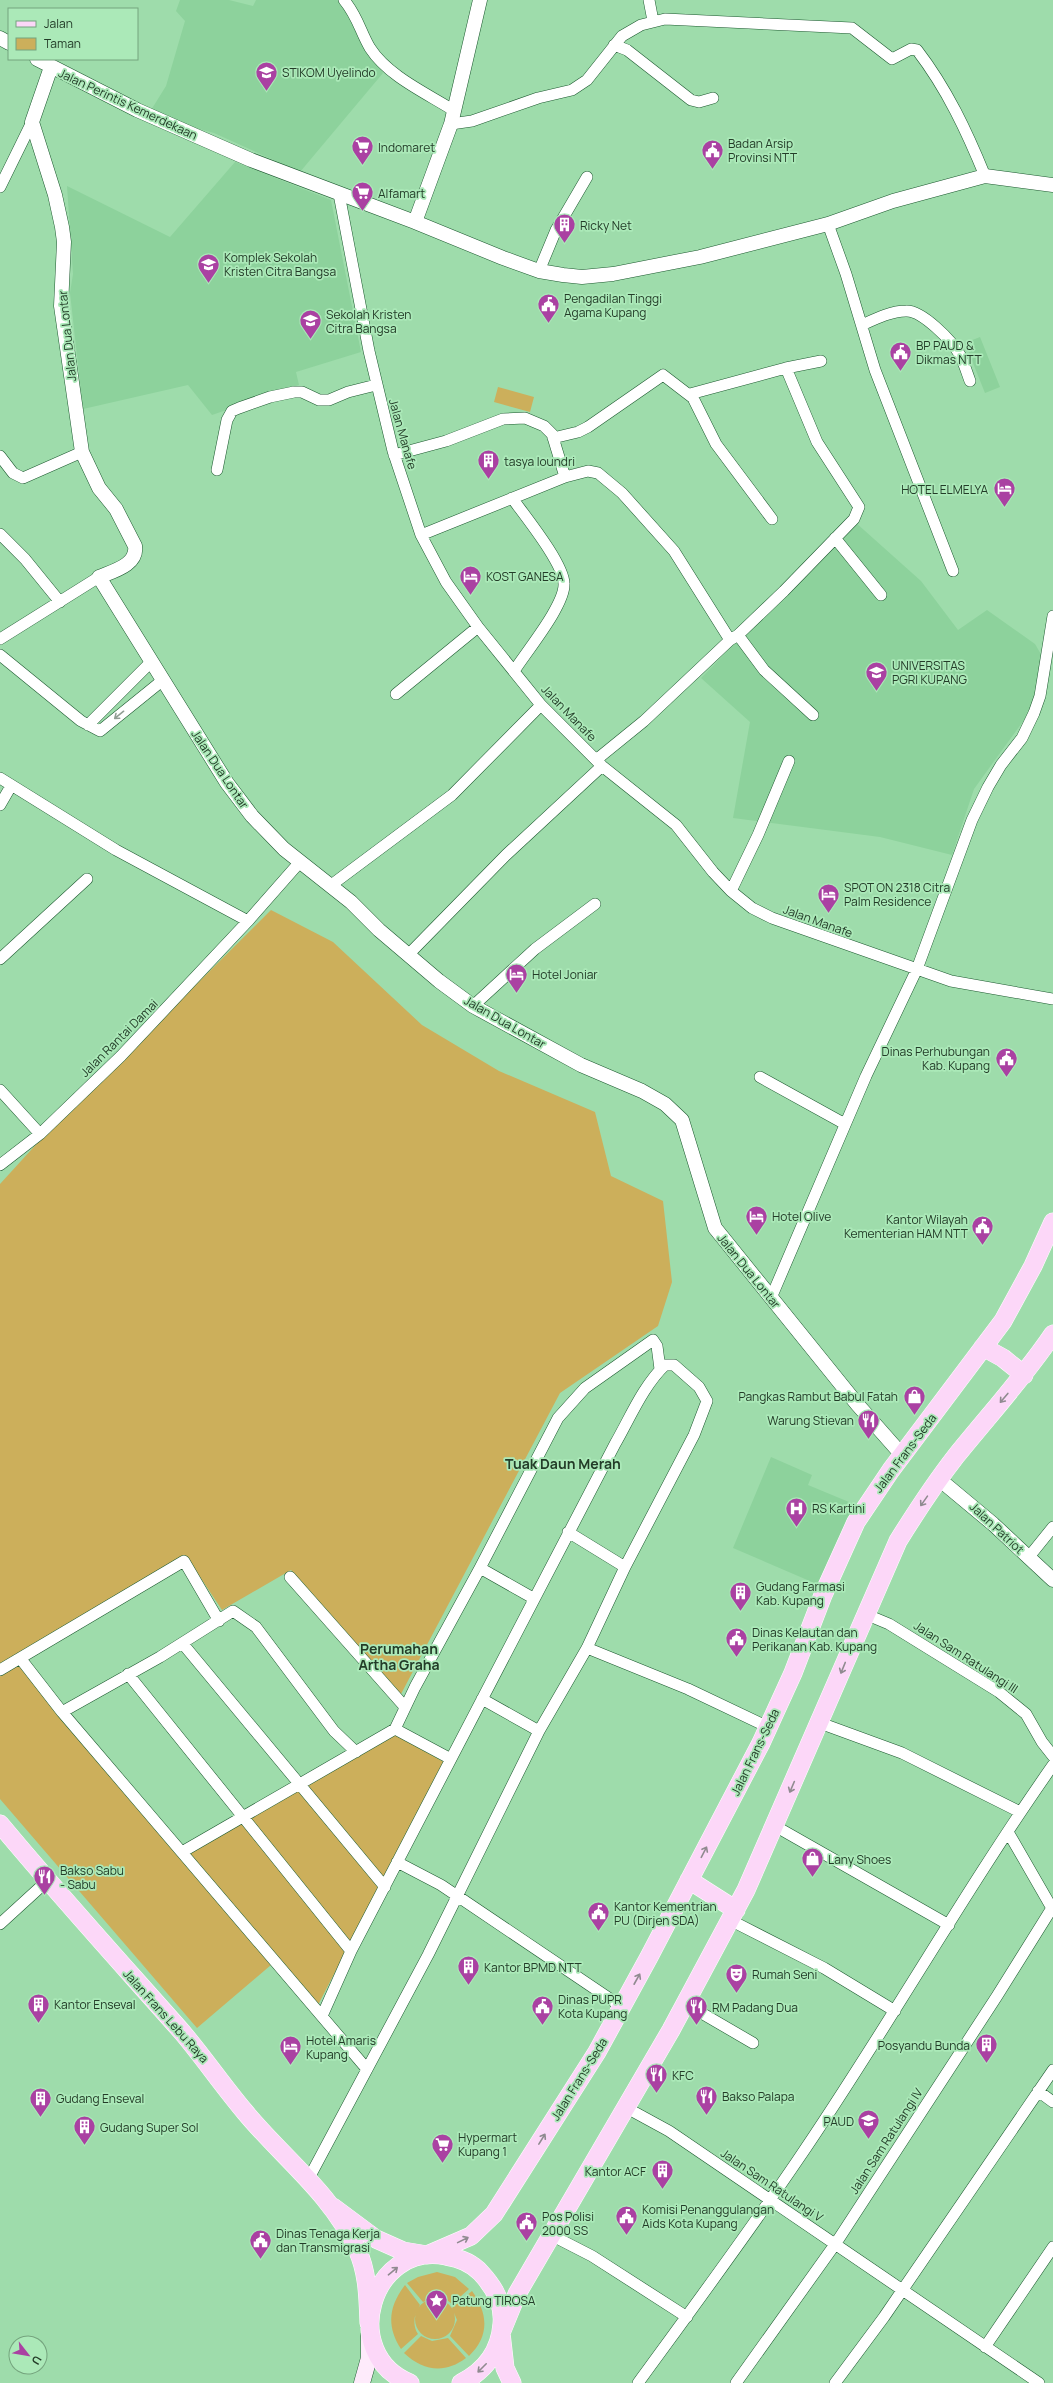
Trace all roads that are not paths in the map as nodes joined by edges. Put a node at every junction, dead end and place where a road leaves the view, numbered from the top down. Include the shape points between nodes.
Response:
1 (344, 0) edge
2 (480, 0) edge
3 (650, 0) edge
4 (653, 21) junction
5 (614, 45) junction
6 (39, 60) edge
7 (51, 67) junction
8 (713, 98) dead end
9 (452, 117) junction
10 (32, 122) junction
11 (985, 176) junction
12 (587, 177) dead end
13 (1053, 185) edge
14 (0, 187) edge
15 (339, 194) junction
16 (415, 222) junction
17 (828, 224) junction
18 (539, 270) junction
19 (862, 325) junction
20 (821, 361) dead end
21 (786, 368) junction
22 (970, 381) dead end
23 (376, 385) junction
24 (690, 394) junction
25 (553, 438) junction
26 (82, 452) junction
27 (394, 455) junction
28 (0, 456) edge
29 (217, 470) dead end
30 (565, 476) junction
31 (512, 498) junction
32 (772, 519) dead end
33 (0, 534) edge
34 (422, 535) junction
35 (835, 538) junction
36 (953, 571) dead end
37 (99, 577) junction
38 (881, 596) dead end
39 (60, 602) junction
40 (1053, 616) edge
41 (478, 627) junction
42 (734, 638) junction
43 (0, 639) edge
44 (0, 655) edge
45 (152, 661) junction
46 (514, 671) junction
47 (137, 676) junction
48 (163, 680) junction
49 (149, 691) junction
50 (396, 694) dead end
51 (540, 705) junction
52 (813, 715) dead end
53 (88, 725) junction
54 (789, 761) dead end
55 (599, 763) junction
56 (0, 778) edge
57 (11, 786) junction
58 (0, 805) edge
59 (299, 863) junction
60 (87, 879) dead end
61 (330, 886) junction
62 (732, 891) junction
63 (595, 904) dead end
64 (248, 921) junction
65 (409, 954) junction
66 (0, 959) edge
67 (916, 969) junction
68 (1053, 999) edge
69 (474, 1006) junction
70 (760, 1077) dead end
71 (0, 1090) edge
72 (845, 1124) junction
73 (40, 1134) junction
74 (0, 1165) edge
75 (1053, 1222) edge
76 (771, 1298) junction
77 (1053, 1334) edge
78 (983, 1347) junction
79 (660, 1370) junction
80 (1024, 1375) junction
81 (902, 1455) junction
82 (939, 1479) junction
83 (1053, 1527) edge
84 (568, 1532) junction
85 (1028, 1558) junction
86 (625, 1567) junction
87 (480, 1568) junction
88 (290, 1577) dead end
89 (1053, 1580) edge
90 (533, 1598) junction
91 (866, 1614) junction
92 (219, 1621) junction
93 (182, 1644) junction
94 (587, 1648) junction
95 (20, 1658) junction
96 (0, 1670) edge
97 (128, 1674) junction
98 (482, 1699) junction
99 (406, 1707) junction
100 (62, 1712) junction
101 (820, 1723) junction
102 (768, 1727) junction
103 (395, 1729) junction
104 (539, 1731) junction
105 (356, 1752) junction
106 (1053, 1756) edge
107 (451, 1759) junction
108 (1053, 1765) edge
109 (299, 1783) junction
110 (1020, 1812) junction
111 (242, 1816) junction
112 (0, 1824) edge
113 (775, 1826) junction
114 (1008, 1832) junction
115 (182, 1852) junction
116 (397, 1862) junction
117 (689, 1880) junction
118 (47, 1881) junction
119 (385, 1887) junction
120 (456, 1897) junction
121 (1052, 1909) edge
122 (733, 1915) junction
123 (0, 1924) edge
124 (949, 1925) junction
125 (351, 1951) junction
126 (686, 2004) junction
127 (622, 2007) junction
128 (895, 2011) junction
129 (322, 2016) junction
130 (753, 2043) dead end
131 (366, 2068) junction
132 (1053, 2070) edge
133 (1038, 2091) junction
134 (1053, 2102) edge
135 (625, 2107) junction
136 (309, 2178) junction
137 (770, 2199) junction
138 (333, 2207) junction
139 (551, 2235) junction
140 (836, 2243) junction
141 (1053, 2247) edge
142 (427, 2255) junction
143 (902, 2291) junction
144 (687, 2317) junction
145 (369, 2323) junction
146 (501, 2333) junction
147 (985, 2347) junction
148 (643, 2381) edge
149 (836, 2382) edge
150 (362, 2383) edge
151 (410, 2383) edge
152 (461, 2383) edge
153 (512, 2383) edge
154 (736, 2383) edge
155 (1039, 2383) edge

1 - 9 street via 356,15 370,48 378,59
2 - 9 street
3 - 4 street
4 - 5 street via 630,29
4 - 11 street via 685,19 846,28 857,32 892,59 911,49 917,50 930,66 967,129
5 - 8 street via 627,50 691,100 699,102
5 - 9 street via 587,80 572,90 530,100 472,121
6 - 7 street, Jalan Perintis Kemerdekaan
7 - 10 street
7 - 15 street, Jalan Perintis Kemerdekaan via 137,110
9 - 16 street
10 - 14 street
10 - 26 street, Jalan Dua Lontar via 55,195 62,227 62,306
11 - 13 street
11 - 17 street, Jalan Perintis Kemerdekaan via 893,202
12 - 18 street via 556,230
15 - 16 street, Jalan Perintis Kemerdekaan
15 - 23 street, Jalan Manafe
16 - 18 street, Jalan Perintis Kemerdekaan
17 - 18 street, Jalan Perintis Kemerdekaan via 700,257 613,274 582,277
17 - 19 street
19 - 22 street via 893,313 907,310 914,312 931,323 953,346 960,355
19 - 36 street via 875,370
20 - 21 street
21 - 24 street
21 - 35 street via 817,442 859,507 857,514
23 - 27 street, Jalan Manafe
23 - 29 street via 329,400 319,400 302,392 294,392 270,397 232,411 227,420
24 - 25 street via 663,375 588,427
24 - 32 street via 716,444
25 - 27 street via 544,426 535,421 516,417 434,445
25 - 30 street
26 - 28 street via 23,478 13,473
26 - 37 street, Jalan Dua Lontar via 99,488 116,509 136,553 132,560
27 - 34 street, Jalan Manafe
30 - 31 street
30 - 42 street via 588,471 598,473 612,482 674,551
31 - 34 street
31 - 46 street via 559,567 565,586 560,602
33 - 39 street via 25,559
34 - 41 street, Jalan Manafe via 446,582
35 - 38 street
35 - 42 street
37 - 39 street, Jalan Dua Lontar
37 - 45 street, Jalan Dua Lontar
39 - 43 street, Jalan Dua Lontar
40 - 67 street via 1040,696 1034,713 1022,738 988,787 972,820
41 - 46 street, Jalan Manafe
41 - 50 street
42 - 52 street
42 - 55 street
44 - 53 street
45 - 47 street
45 - 48 street, Jalan Dua Lontar
46 - 51 street, Jalan Manafe
47 - 49 street
47 - 53 street
48 - 49 street
48 - 59 street, Jalan Dua Lontar via 227,783 252,816
49 -> 53 street via 100,731
51 - 55 street, Jalan Manafe
51 - 61 street via 452,795
54 - 62 street
55 - 62 street, Jalan Manafe via 676,826
55 - 65 street
56 - 57 street
57 - 58 street
57 - 64 street via 55,810 116,850
59 - 61 street, Jalan Dua Lontar
59 - 64 street, Jalan Rantai Damai
60 - 66 street
61 - 65 street, Jalan Dua Lontar
62 - 67 street, Jalan Manafe via 752,908 772,918
63 - 69 street via 535,950
64 - 73 street, Jalan Rantai Damai via 122,1056
65 - 69 street, Jalan Dua Lontar
67 - 68 street, Jalan Manafe via 951,981
67 - 72 street
69 - 76 street, Jalan Dua Lontar via 581,1065 642,1091 676,1112 682,1120 715,1228
70 - 72 street
71 - 73 street
72 - 76 street
73 - 74 street, Jalan Rantai Damai
75 - 78 main road, Jalan Frans-Seda via 1003,1321
76 - 81 street, Jalan Dua Lontar
77 - 80 main road
78 - 80 main road via 1003,1358
78 - 81 main road, Jalan Frans-Seda
79 - 84 street via 642,1396
79 - 86 street via 665,1365 674,1365 699,1388 704,1395 706,1406 694,1436
79 - 87 street via 657,1346 653,1340 585,1388 558,1418
80 -> 82 main road
81 - 102 main road, Jalan Frans-Seda via 867,1502 856,1522
82 - 85 street, Jalan Patriot via 993,1524
82 -> 91 main road via 898,1541
83 - 85 street
84 - 86 street
84 - 90 street
85 - 89 street, Jalan Patriot
86 - 94 street
87 - 90 street
87 - 99 street
88 - 99 street
90 - 98 street
91 -> 101 main road
91 - 106 street, Jalan Sam Ratulangi III via 889,1624 999,1692 1026,1714
92 - 93 street
92 - 95 street via 184,1561
92 - 105 street via 233,1611 256,1627 334,1731
93 - 97 street
93 - 109 street
94 - 102 street via 688,1689
94 - 104 street
95 - 96 street
95 - 100 street
97 - 100 street
97 - 111 street
98 - 104 street
98 - 107 street
99 - 103 street
100 - 115 street
101 - 110 street via 902,1753
101 -> 113 main road
117 -> 102 main road, Jalan Frans-Seda
103 - 105 street
103 - 107 street
104 - 120 street
105 - 109 street
107 - 116 street
108 - 110 street
109 - 111 street
109 - 119 street
110 - 114 street
111 - 115 street
111 - 125 street
112 - 118 main road, Jalan Frans Lebu Raya
113 - 122 main road
113 - 124 street
114 - 121 street
114 - 124 street
115 - 129 street
116 - 119 street
116 - 120 street via 440,1884
117 - 122 main road
127 -> 117 main road, Jalan Frans-Seda
118 - 123 street
118 - 136 main road, Jalan Frans Lebu Raya via 181,2032 245,2112
119 - 125 street
120 - 127 street
120 - 131 street
121 - 140 street, Jalan Sam Ratulangi IV
122 - 126 main road
122 - 128 street
124 - 128 street
125 - 129 street
126 - 130 street
126 - 135 main road
142 -> 127 main road, Jalan Frans-Seda via 471,2236 494,2214 577,2084
128 - 137 street
129 - 131 street
131 - 136 street
132 - 133 street
133 - 134 street
133 - 143 street
135 - 137 street, Jalan Sam Ratulangi V via 668,2131
135 - 139 main road
136 - 138 main road, Jalan Frans Lebu Raya
137 - 140 street, Jalan Sam Ratulangi V
137 - 144 street
138 - 142 main road, Jalan Frans Lebu Raya via 376,2239 403,2251
138 - 145 main road, Jalan Frans Lebu Raya via 357,2249 368,2281
139 - 144 street via 592,2256
139 - 146 main road via 517,2294
140 - 143 street, Jalan Sam Ratulangi V
140 - 154 street, Jalan Sam Ratulangi IV
141 - 147 street
145 -> 142 main road, Jalan Frans-Seda via 374,2296 390,2273 401,2264
142 - 146 main road, Jalan Frans Lebu Raya via 441,2255 467,2262 488,2280 500,2305
143 - 147 street, Jalan Sam Ratulangi V
143 - 149 street
144 - 148 street
145 - 150 main road via 369,2358
145 - 151 main road via 375,2350 382,2362
146 -> 152 main road via 490,2359 481,2370
146 - 153 main road, Jalan Frans Lebu Raya via 505,2368
147 - 155 street, Jalan Sam Ratulangi V

